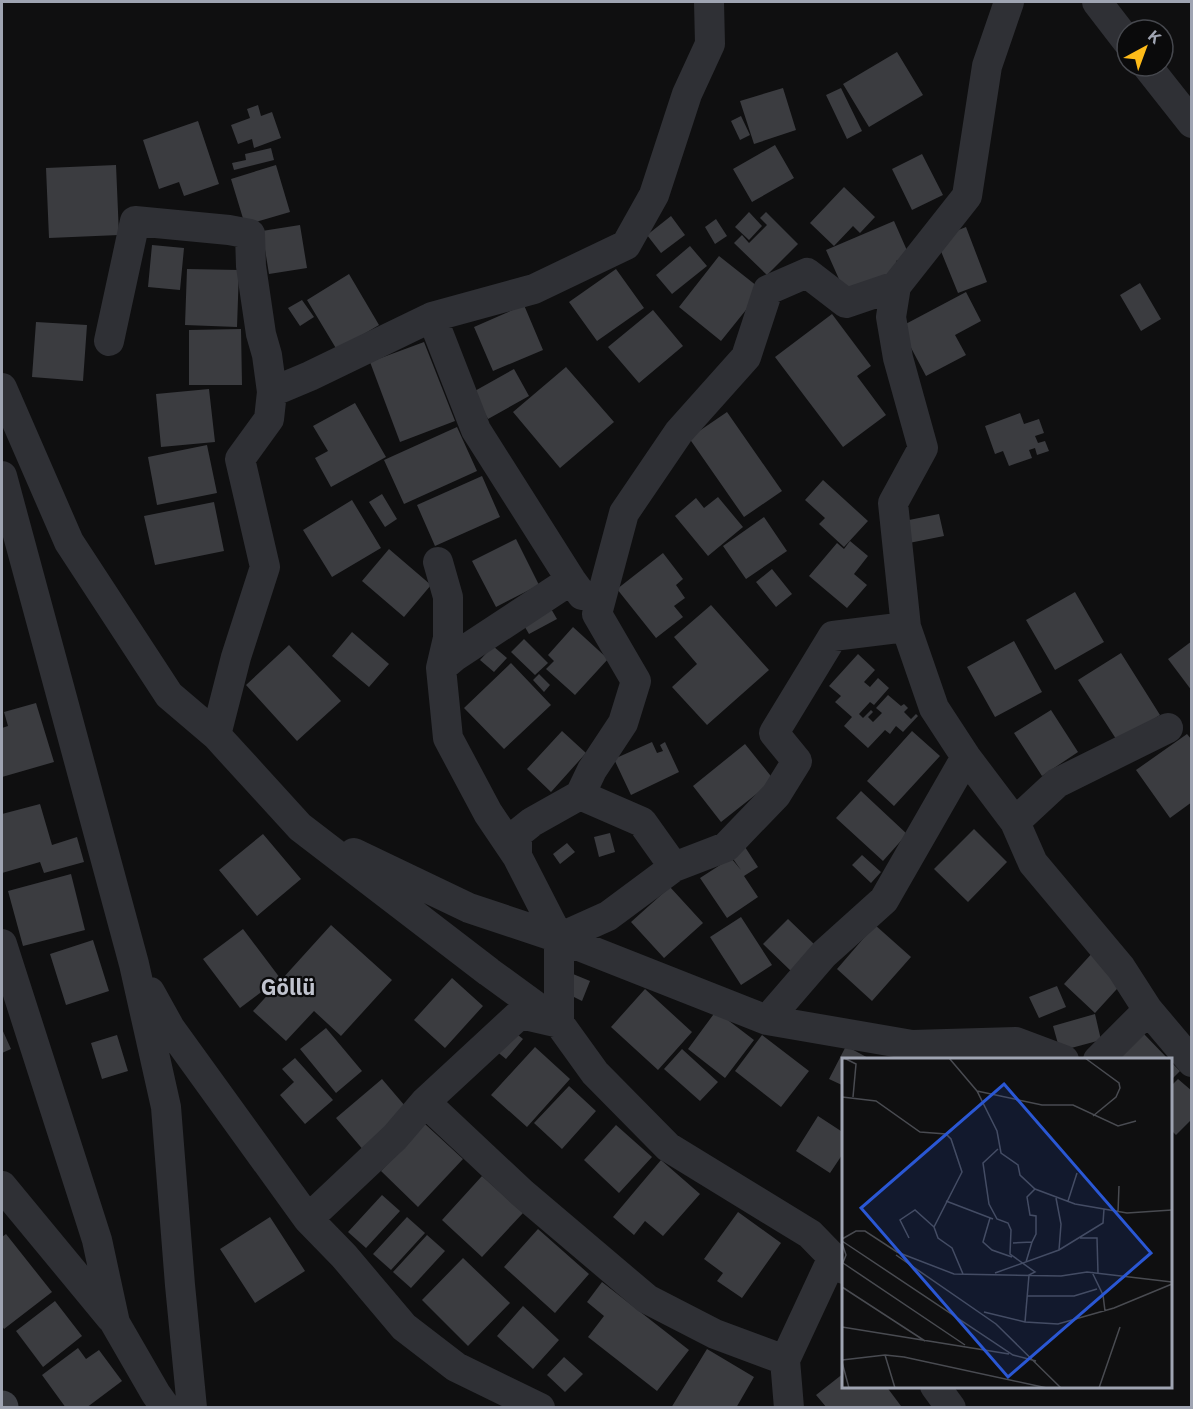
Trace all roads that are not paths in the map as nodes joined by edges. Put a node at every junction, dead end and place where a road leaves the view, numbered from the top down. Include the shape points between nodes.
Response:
1 (709, 2) edge
2 (1010, 2) edge
3 (1097, 2) edge
4 (1115, 25) edge
5 (1156, 78) edge
6 (1191, 123) edge
7 (896, 286) junction
8 (432, 317) junction
9 (109, 340) dead end
10 (2, 388) edge
11 (272, 392) junction
12 (2, 476) edge
13 (438, 562) dead end
14 (571, 580) junction
15 (597, 614) junction
16 (906, 627) junction
17 (441, 668) junction
18 (1168, 728) dead end
19 (216, 735) junction
20 (966, 757) junction
21 (580, 795) junction
22 (1015, 822) junction
23 (300, 827) junction
24 (517, 856) junction
25 (674, 867) junction
26 (560, 938) junction
27 (2, 944) edge
28 (134, 963) junction
29 (1148, 1010) junction
30 (767, 1020) junction
31 (560, 1023) junction
32 (923, 1052) edge
33 (1061, 1058) edge
34 (1099, 1058) edge
35 (1191, 1062) edge
36 (425, 1102) junction
37 (2, 1186) edge
38 (308, 1219) junction
39 (838, 1263) edge
40 (115, 1323) junction
41 (785, 1360) junction
42 (937, 1388) edge
43 (166, 1407) edge
44 (192, 1407) edge
45 (540, 1407) edge
46 (789, 1407) edge
47 (951, 1407) edge

1 - 8 street via 710,44 687,94 654,195 626,245 534,289
2 - 7 street via 987,66 967,196
3 - 4 street
5 - 6 street
7 - 15 street via 846,303 807,273 768,290 746,357 679,432 624,513
7 - 16 street via 891,317 923,448 893,503
8 - 11 street
8 - 14 street via 476,430
9 - 11 street via 135,221 250,234 251,266
10 - 19 street via 69,542 169,695
11 - 19 street via 269,419 240,459 265,567
12 - 28 street
13 - 17 street via 448,597 448,638
14 - 15 street
14 - 17 street
15 - 21 street via 636,681 623,723
16 - 20 street via 934,708
16 - 25 street via 833,636 774,733 797,761 776,795 726,847
17 - 24 street via 448,738 488,813
18 - 22 street via 1057,783
19 - 23 street
20 - 22 street
20 - 30 street via 884,900 824,954
21 - 24 street via 518,834
21 - 25 street via 642,822
22 - 29 street via 1033,863 1121,968
23 - 26 street via 469,908
23 - 31 street
24 - 26 street
25 - 26 street via 608,916
26 - 30 street
26 - 31 street
27 - 40 street via 97,1240
28 - 38 street via 170,1028
28 - 44 street via 166,1107
29 - 34 street
29 - 35 street
30 - 32 street
31 - 36 street via 520,1014
31 - 39 street via 595,1073 668,1147 810,1234
32 - 33 street via 1016,1042
36 - 38 street via 395,1137
36 - 41 street via 647,1299 715,1334
37 - 40 street
38 - 45 street via 404,1327 456,1367
39 - 41 street
40 - 43 street
41 - 46 street
42 - 47 street

